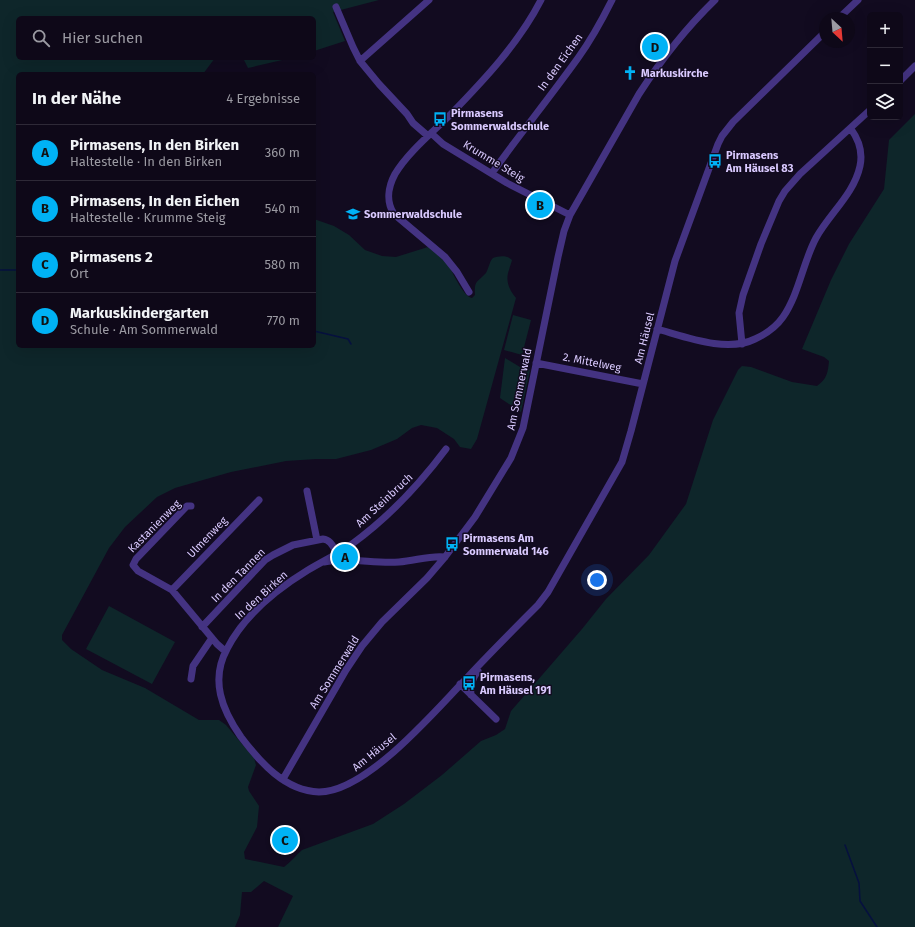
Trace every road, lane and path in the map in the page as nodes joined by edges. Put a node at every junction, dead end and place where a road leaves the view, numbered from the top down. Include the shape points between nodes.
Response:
1 (429, 0) edge
2 (541, 0) edge
3 (612, 0) edge
4 (714, 0) edge
5 (858, 0) edge
6 (336, 7) dead end
7 (845, 12) edge
8 (819, 38) edge
9 (360, 61) junction
10 (915, 66) edge
11 (903, 78) edge
12 (867, 113) edge
13 (851, 129) junction
14 (430, 135) junction
15 (492, 174) junction
16 (570, 215) junction
17 (469, 292) dead end
18 (657, 329) junction
19 (742, 344) junction
20 (536, 363) junction
21 (643, 384) junction
22 (446, 449) dead end
23 (306, 491) dead end
24 (259, 500) dead end
25 (191, 506) dead end
26 (316, 540) junction
27 (349, 546) junction
28 (337, 553) junction
29 (446, 557) junction
30 (357, 560) junction
31 (321, 562) junction
32 (172, 590) junction
33 (202, 627) junction
34 (212, 638) junction
35 (225, 651) junction
36 (488, 656) junction
37 (191, 679) dead end
38 (460, 684) junction
39 (471, 695) junction
40 (496, 719) dead end
41 (283, 779) junction

1 - 9 street
2 - 14 street via 525,28 500,60
3 - 15 street, In den Eichen via 578,58
4 - 16 street, Am Sommerwald via 678,40 639,94
5 - 7 street
6 - 9 street, Krumme Steig
8 - 18 street, Am Häusel via 733,122 722,136 678,250
9 - 14 street, Krumme Steig via 413,123
10 - 11 street
12 - 13 street
13 - 19 street via 800,174 785,191 742,295 739,317
13 - 19 street via 861,154 858,174 852,186 813,244 783,317 768,332
14 - 15 street, Krumme Steig
14 - 17 street via 396,174 388,194 390,206 398,219 445,257
15 - 16 street, Krumme Steig
16 - 20 street, Am Sommerwald via 561,241
18 - 19 street via 713,343
18 - 21 street, Am Häusel
20 - 21 street, 2. Mittelweg
20 - 29 street, Am Sommerwald via 524,428 517,445 487,497
21 - 36 street, Am Häusel via 627,448 613,480 548,592
22 - 27 street, Am Steinbruch via 405,498
23 - 26 street
24 - 32 street, Ulmenweg
25 - 32 street, Kastanienweg via 187,506 133,564 138,571
26 - 28 street via 329,541
26 - 33 street, In den Tannen via 286,548 269,558
27 - 28 street, Am Steinbruch
27 - 30 street via 351,555
28 - 31 street, Am Steinbruch
29 - 30 street, In den Birken via 399,562
29 - 41 street, Am Sommerwald via 362,646
30 - 31 street, In den Birken
31 - 35 street, In den Birken via 285,586 260,607 239,628
32 - 33 street
33 - 34 street
34 - 35 street
34 - 37 street via 193,666
35 - 41 street, In den Birken via 219,685 225,710 248,746
36 - 38 street, Am Häusel
36 - 39 street, Am Häusel via 473,678
38 - 39 street
38 - 41 street, Am Häusel via 392,754 350,784 330,791 313,791 297,787
39 - 40 street

